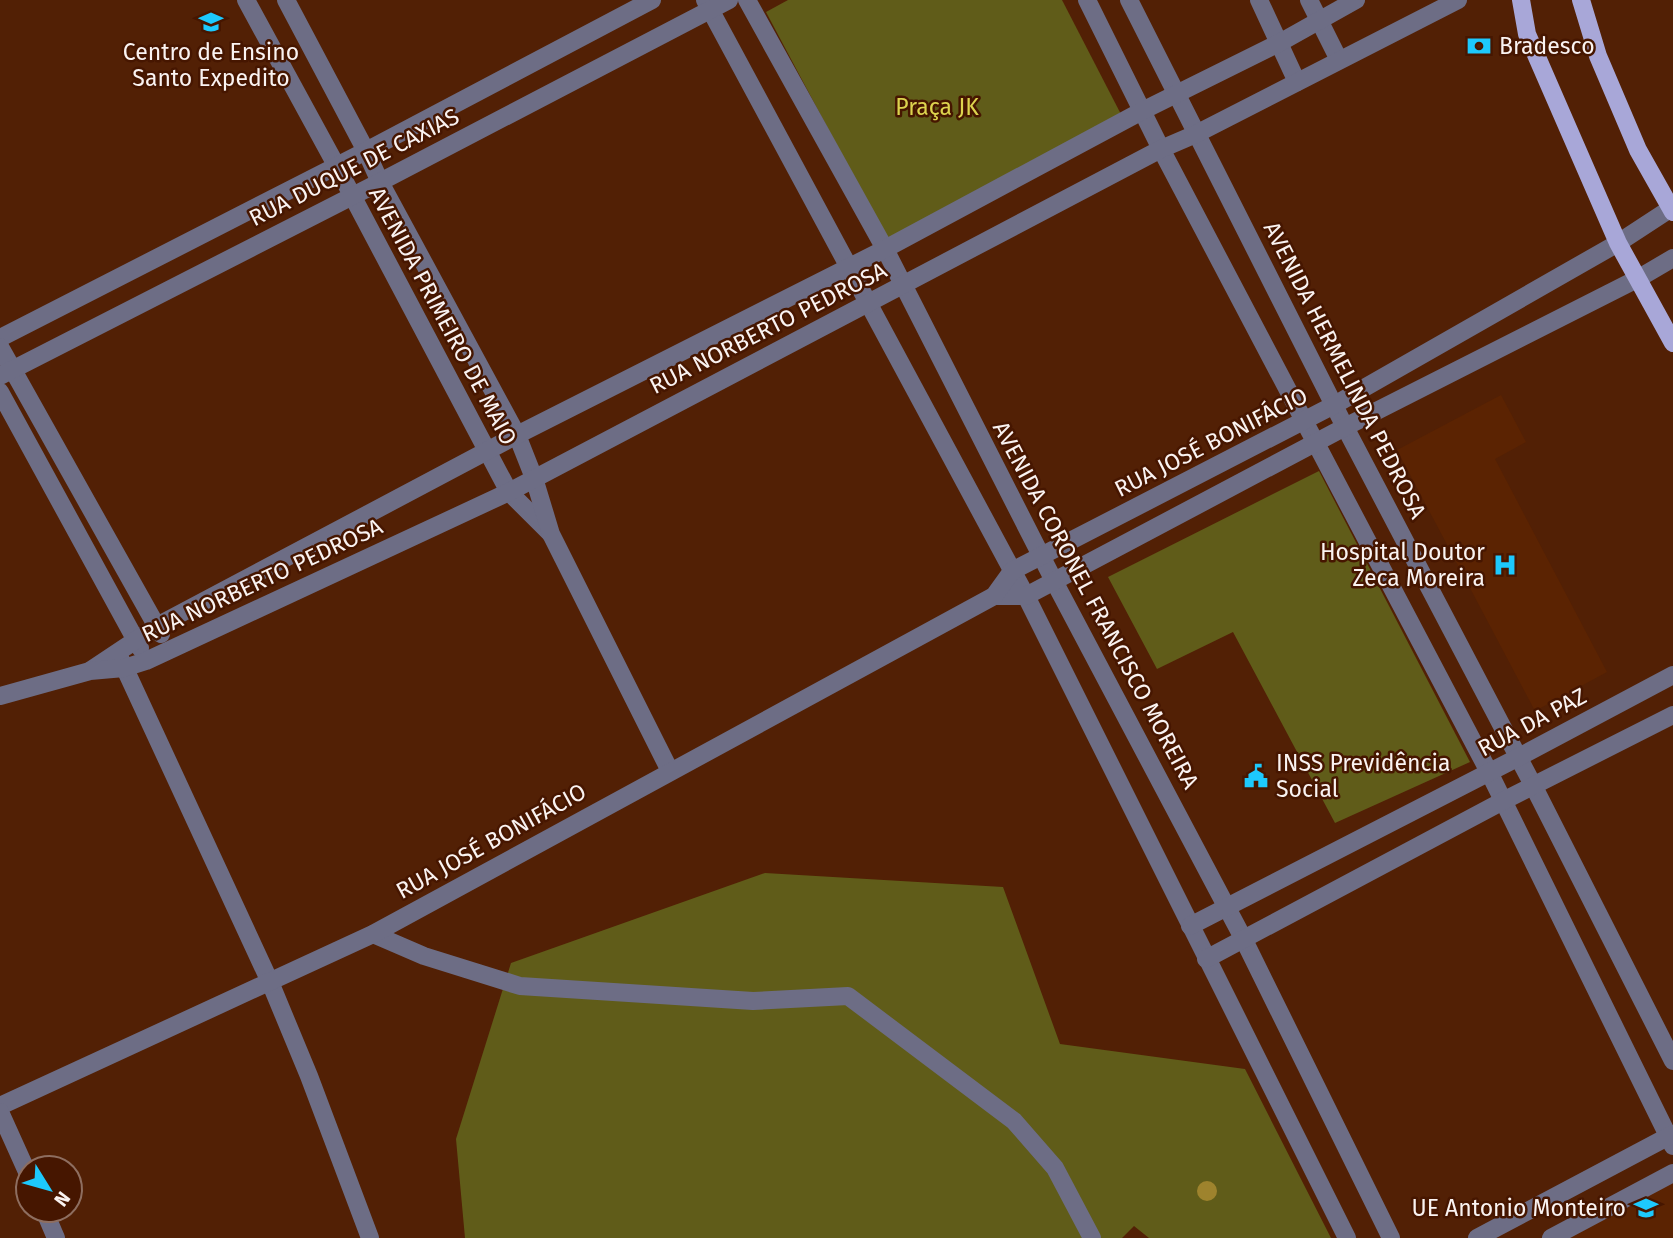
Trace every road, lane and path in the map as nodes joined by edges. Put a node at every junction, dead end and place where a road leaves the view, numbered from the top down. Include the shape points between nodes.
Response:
1 (246, 0) edge
2 (286, 0) edge
3 (652, 0) edge
4 (729, 0) edge
5 (747, 0) edge
6 (1087, 0) edge
7 (1129, 0) edge
8 (1259, 0) edge
9 (1309, 0) edge
10 (1356, 0) edge
11 (1521, 0) edge
12 (1581, 0) edge
13 (1453, 1) edge
14 (707, 5) edge
15 (1320, 20) junction
16 (1280, 42) junction
17 (1339, 60) junction
18 (1297, 82) junction
19 (1177, 94) junction
20 (1142, 111) junction
21 (1196, 134) junction
22 (1161, 149) junction
23 (366, 151) junction
24 (336, 165) junction
25 (380, 182) junction
26 (351, 195) junction
27 (1672, 209) edge
28 (1618, 243) junction
29 (885, 249) junction
30 (1673, 258) edge
31 (849, 265) junction
32 (1639, 278) junction
33 (903, 286) junction
34 (867, 303) junction
35 (0, 338) edge
36 (1673, 343) edge
37 (0, 347) edge
38 (6, 373) edge
39 (0, 393) edge
40 (1336, 404) junction
41 (1304, 421) junction
42 (1345, 427) junction
43 (517, 435) junction
44 (1317, 443) junction
45 (488, 451) junction
46 (534, 478) junction
47 (509, 492) junction
48 (551, 534) junction
49 (1041, 557) junction
50 (1012, 571) junction
51 (1054, 581) junction
52 (994, 596) junction
53 (1026, 596) junction
54 (157, 626) junction
55 (136, 639) junction
56 (168, 650) junction
57 (120, 660) junction
58 (146, 661) junction
59 (1673, 675) edge
60 (0, 696) edge
61 (1673, 715) edge
62 (1517, 758) junction
63 (670, 771) junction
64 (1489, 772) junction
65 (1534, 787) junction
66 (1503, 801) junction
67 (1227, 907) junction
68 (1190, 926) junction
69 (373, 934) junction
70 (1243, 938) junction
71 (1206, 959) junction
72 (270, 982) junction
73 (1673, 1061) edge
74 (0, 1106) edge
75 (0, 1112) edge
76 (1671, 1139) edge
77 (19, 1154) edge
78 (1673, 1173) edge
79 (370, 1238) edge
80 (1092, 1238) edge
81 (1347, 1238) edge
82 (1391, 1238) edge
83 (1477, 1238) edge
84 (1551, 1238) edge

1 - 24 street, AVENIDA PRIMEIRO DE MAIO
2 - 23 street, AVENIDA PRIMEIRO DE MAIO
3 - 23 street, RUA DUQUE DE CAXIAS
4 - 14 street, RUA DUQUE DE CAXIAS
5 - 29 street, AVENIDA CORONEL FRANCISCO MOREIRA
6 - 20 street
7 - 19 street, AVENIDA HERMELINDA PEDROSA
8 - 16 street
9 - 15 street
10 - 15 street, RUA NORBERTO PEDROSA
11 - 28 main road via 1527,34
12 - 27 main road via 1598,56 1637,150
13 - 17 street, RUA NORBERTO PEDROSA
14 - 25 street, RUA DUQUE DE CAXIAS
14 - 31 street
15 - 16 street, RUA NORBERTO PEDROSA
15 - 17 street
16 - 18 street
16 - 19 street, RUA NORBERTO PEDROSA
17 - 18 street, RUA NORBERTO PEDROSA
18 - 21 street, RUA NORBERTO PEDROSA
19 - 20 street, RUA NORBERTO PEDROSA
19 - 21 street, AVENIDA HERMELINDA PEDROSA
20 - 22 street
20 - 29 street, RUA NORBERTO PEDROSA
21 - 22 street, RUA NORBERTO PEDROSA
21 - 40 street, AVENIDA HERMELINDA PEDROSA
22 - 33 street, RUA NORBERTO PEDROSA
22 - 41 street
23 - 24 street, RUA DUQUE DE CAXIAS
23 - 25 street, AVENIDA PRIMEIRO DE MAIO
24 - 26 street, AVENIDA PRIMEIRO DE MAIO
24 - 35 street, RUA DUQUE DE CAXIAS
25 - 26 street, RUA DUQUE DE CAXIAS
25 - 43 street, AVENIDA PRIMEIRO DE MAIO
26 - 38 street, RUA DUQUE DE CAXIAS
26 - 45 street, AVENIDA PRIMEIRO DE MAIO
27 - 28 street, RUA JOSÉ BONIFÁCIO
28 - 32 main road
28 - 40 street, RUA JOSÉ BONIFÁCIO
29 - 31 street, RUA NORBERTO PEDROSA
29 - 33 street, AVENIDA CORONEL FRANCISCO MOREIRA
30 - 32 street, RUA JOSÉ BONIFÁCIO
31 - 34 street
31 - 43 street, RUA NORBERTO PEDROSA
32 - 36 main road
32 - 42 street, RUA JOSÉ BONIFÁCIO
33 - 34 street, RUA NORBERTO PEDROSA
33 - 49 street, AVENIDA CORONEL FRANCISCO MOREIRA
34 - 46 street, RUA NORBERTO PEDROSA
34 - 50 street
37 - 38 street
38 - 54 street
39 - 55 street
40 - 41 street, RUA JOSÉ BONIFÁCIO
40 - 42 street, AVENIDA HERMELINDA PEDROSA
41 - 44 street
41 - 49 street, RUA JOSÉ BONIFÁCIO
42 - 44 street, RUA JOSÉ BONIFÁCIO
42 - 62 street, AVENIDA HERMELINDA PEDROSA
43 - 45 street, RUA NORBERTO PEDROSA
43 - 46 street, AVENIDA PRIMEIRO DE MAIO
44 - 51 street, RUA JOSÉ BONIFÁCIO
44 - 64 street
45 - 47 street, AVENIDA PRIMEIRO DE MAIO
45 - 54 street, RUA NORBERTO PEDROSA
46 - 47 street, RUA NORBERTO PEDROSA
46 - 48 street, AVENIDA PRIMEIRO DE MAIO
47 - 48 street, AVENIDA PRIMEIRO DE MAIO
47 - 56 street, RUA NORBERTO PEDROSA
48 - 63 street, AVENIDA PRIMEIRO DE MAIO
49 - 50 street, RUA JOSÉ BONIFÁCIO
49 - 51 street, AVENIDA CORONEL FRANCISCO MOREIRA
50 - 52 street, RUA JOSÉ BONIFÁCIO
50 - 53 street
51 - 53 street, RUA JOSÉ BONIFÁCIO
51 - 67 street, AVENIDA CORONEL FRANCISCO MOREIRA
52 - 53 street, RUA JOSÉ BONIFÁCIO
52 - 63 street, RUA JOSÉ BONIFÁCIO
53 - 68 street
54 - 55 street, RUA NORBERTO PEDROSA
54 - 56 street
55 - 57 street, RUA NORBERTO PEDROSA
55 - 58 street
56 - 58 street, RUA NORBERTO PEDROSA
57 - 58 street, RUA NORBERTO PEDROSA
57 - 60 street, RUA NORBERTO PEDROSA
57 - 72 street
59 - 62 street, RUA DA PAZ
61 - 65 street
62 - 64 street, RUA DA PAZ
62 - 65 street, AVENIDA HERMELINDA PEDROSA
63 - 69 street, RUA JOSÉ BONIFÁCIO
64 - 66 street
64 - 67 street, RUA DA PAZ
65 - 66 street
65 - 73 street, AVENIDA HERMELINDA PEDROSA
66 - 70 street
66 - 76 street
67 - 68 street, RUA DA PAZ
67 - 70 street, AVENIDA CORONEL FRANCISCO MOREIRA
68 - 71 street
69 - 72 street, RUA JOSÉ BONIFÁCIO
69 - 80 street via 424,956 520,986 753,1001 848,996 1014,1121 1055,1168
70 - 71 street
70 - 82 street, AVENIDA CORONEL FRANCISCO MOREIRA
71 - 81 street
72 - 74 street, RUA JOSÉ BONIFÁCIO
72 - 79 street
75 - 77 street
76 - 83 street
78 - 84 street

